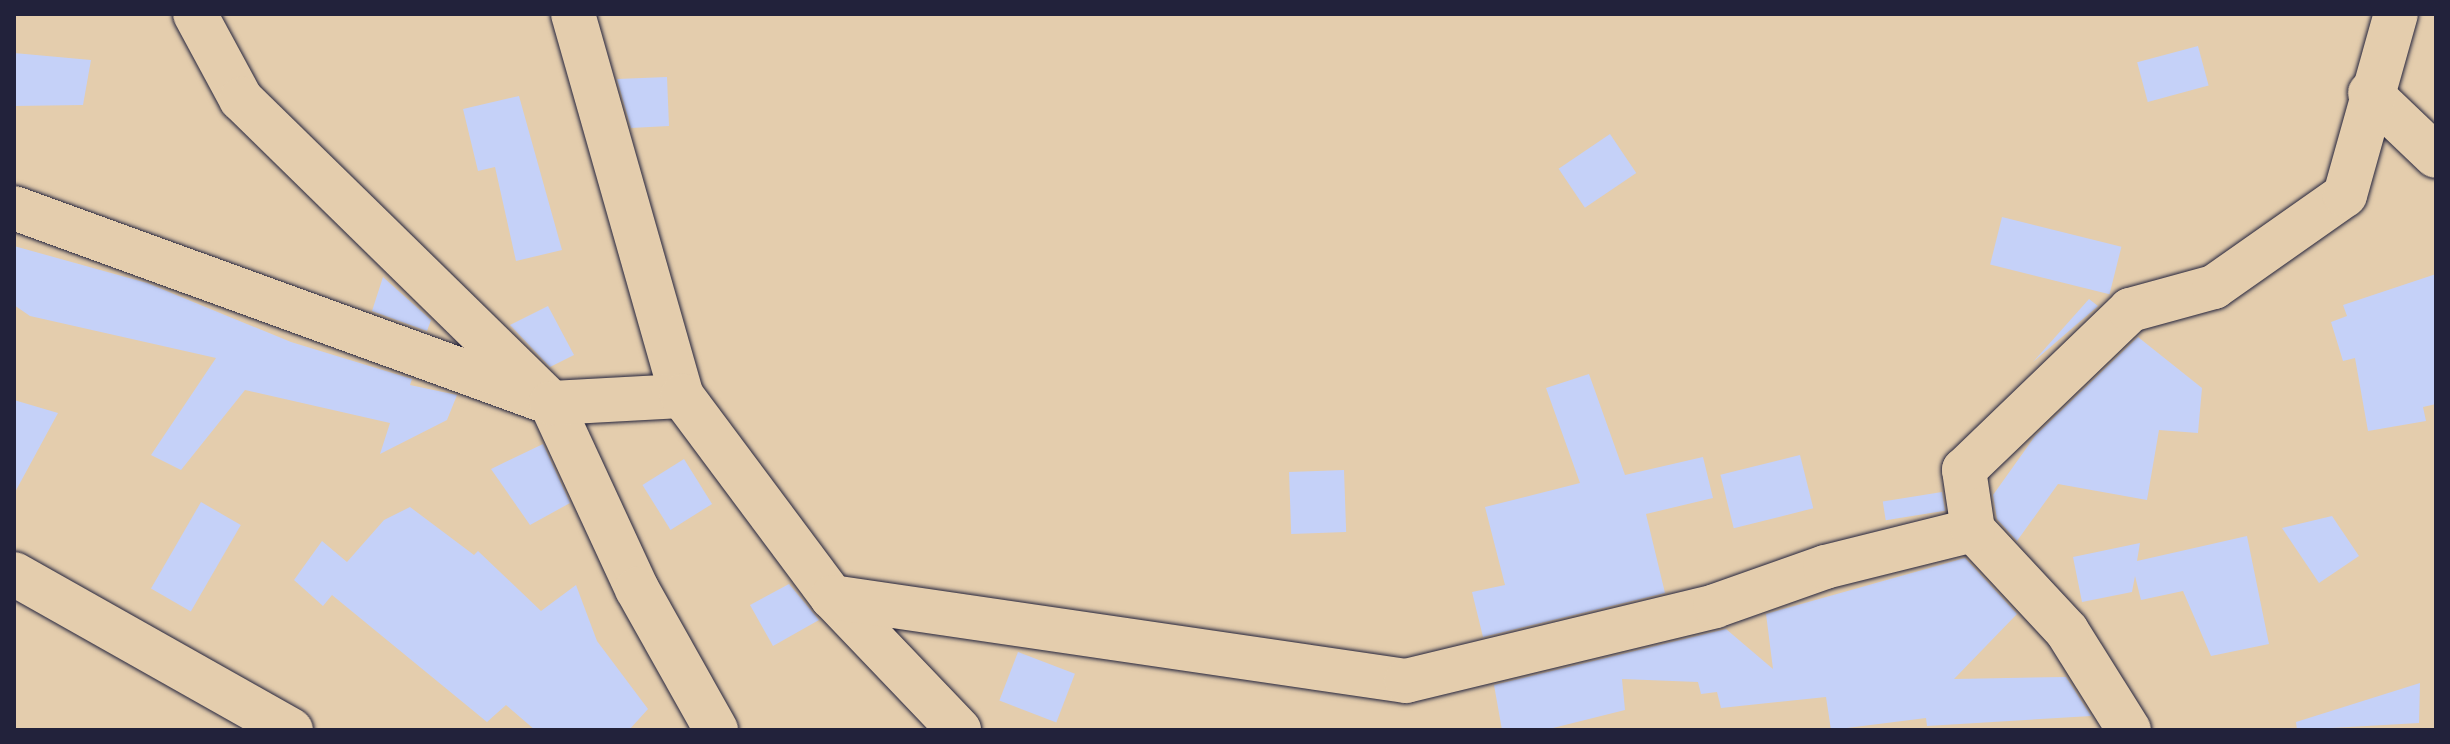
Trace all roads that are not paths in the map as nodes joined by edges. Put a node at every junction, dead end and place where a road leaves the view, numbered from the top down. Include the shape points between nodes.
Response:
1 (195, 14) edge
2 (573, 14) edge
3 (2396, 14) edge
4 (2370, 93) junction
5 (2436, 156) edge
6 (14, 208) edge
7 (682, 396) junction
8 (551, 403) junction
9 (1973, 530) junction
10 (14, 574) edge
11 (832, 597) junction
12 (291, 730) edge
13 (716, 730) edge
14 (959, 730) edge
15 (2129, 730) edge

1 - 8 street via 241,99
2 - 7 street
3 - 4 street
4 - 5 street
4 - 9 street via 2345,195 2214,287 2130,310 1964,470
6 - 8 street
7 - 8 street
7 - 11 street
8 - 13 street via 637,589
9 - 11 street via 1825,567 1715,606 1406,681
9 - 15 street via 2067,631
10 - 12 street
11 - 14 street

